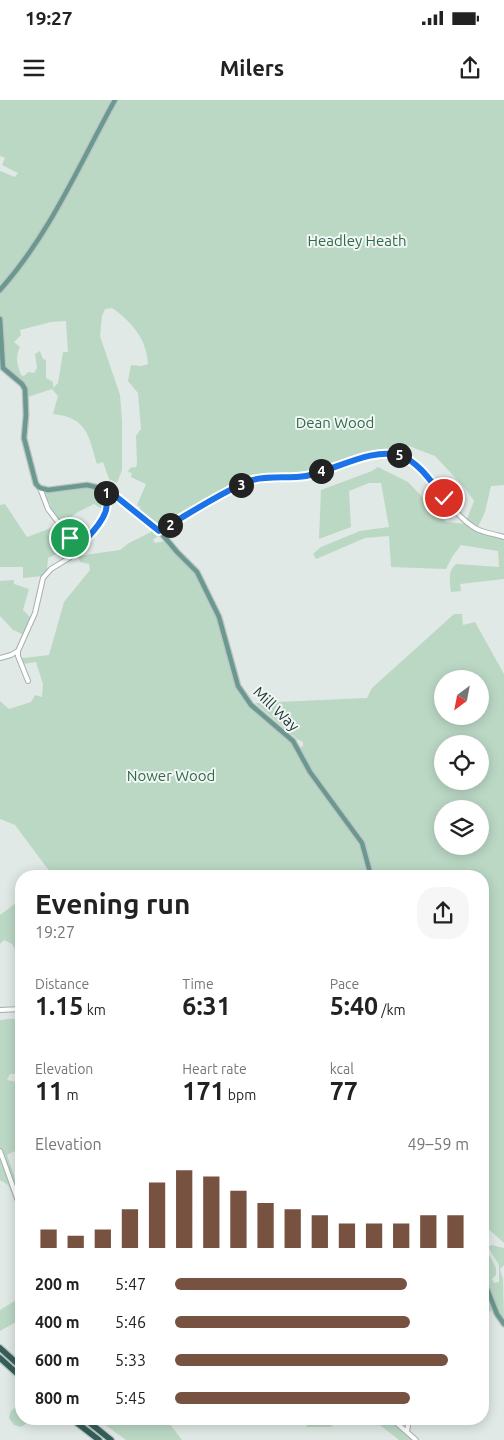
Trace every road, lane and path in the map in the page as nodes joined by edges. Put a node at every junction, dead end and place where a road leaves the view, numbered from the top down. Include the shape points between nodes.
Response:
1 (114, 100) edge
2 (0, 290) edge
3 (0, 320) edge
4 (1, 356) edge
5 (40, 488) junction
6 (108, 490) junction
7 (159, 531) junction
8 (504, 537) edge
9 (76, 551) junction
10 (18, 654) junction
11 (0, 658) edge
12 (28, 681) dead end
13 (369, 870) edge
14 (15, 1009) edge
15 (0, 1010) edge
16 (0, 1151) edge
17 (15, 1192) edge
18 (489, 1294) edge
19 (504, 1324) edge
20 (0, 1348) edge
21 (0, 1358) edge
22 (15, 1362) edge
23 (15, 1372) edge
24 (80, 1425) edge
25 (92, 1425) edge
26 (398, 1425) edge
27 (408, 1425) edge
28 (406, 1432) junction
29 (99, 1440) edge
30 (111, 1440) edge
31 (416, 1440) edge

1 - 2 main road via 46,229
3 - 4 main road
4 - 5 main road via 5,371 25,389 24,439 34,480
5 - 6 main road via 54,490 86,485
5 - 9 street via 48,509
6 - 7 main road, Mill Way
6 - 9 street via 105,513
7 - 8 street via 252,480 306,476 387,453 403,456 422,470 444,498 477,530
7 - 13 main road, Mill Way via 197,572 207,589 242,693 251,705 293,741 310,772 362,843
9 - 10 street via 43,578 35,613
10 - 11 street
10 - 12 street
14 - 15 street
16 - 17 street
18 - 19 main road
20 - 22 highway
21 - 23 highway
24 - 29 highway
25 - 30 highway
26 - 28 street
27 - 28 street
28 - 31 street

